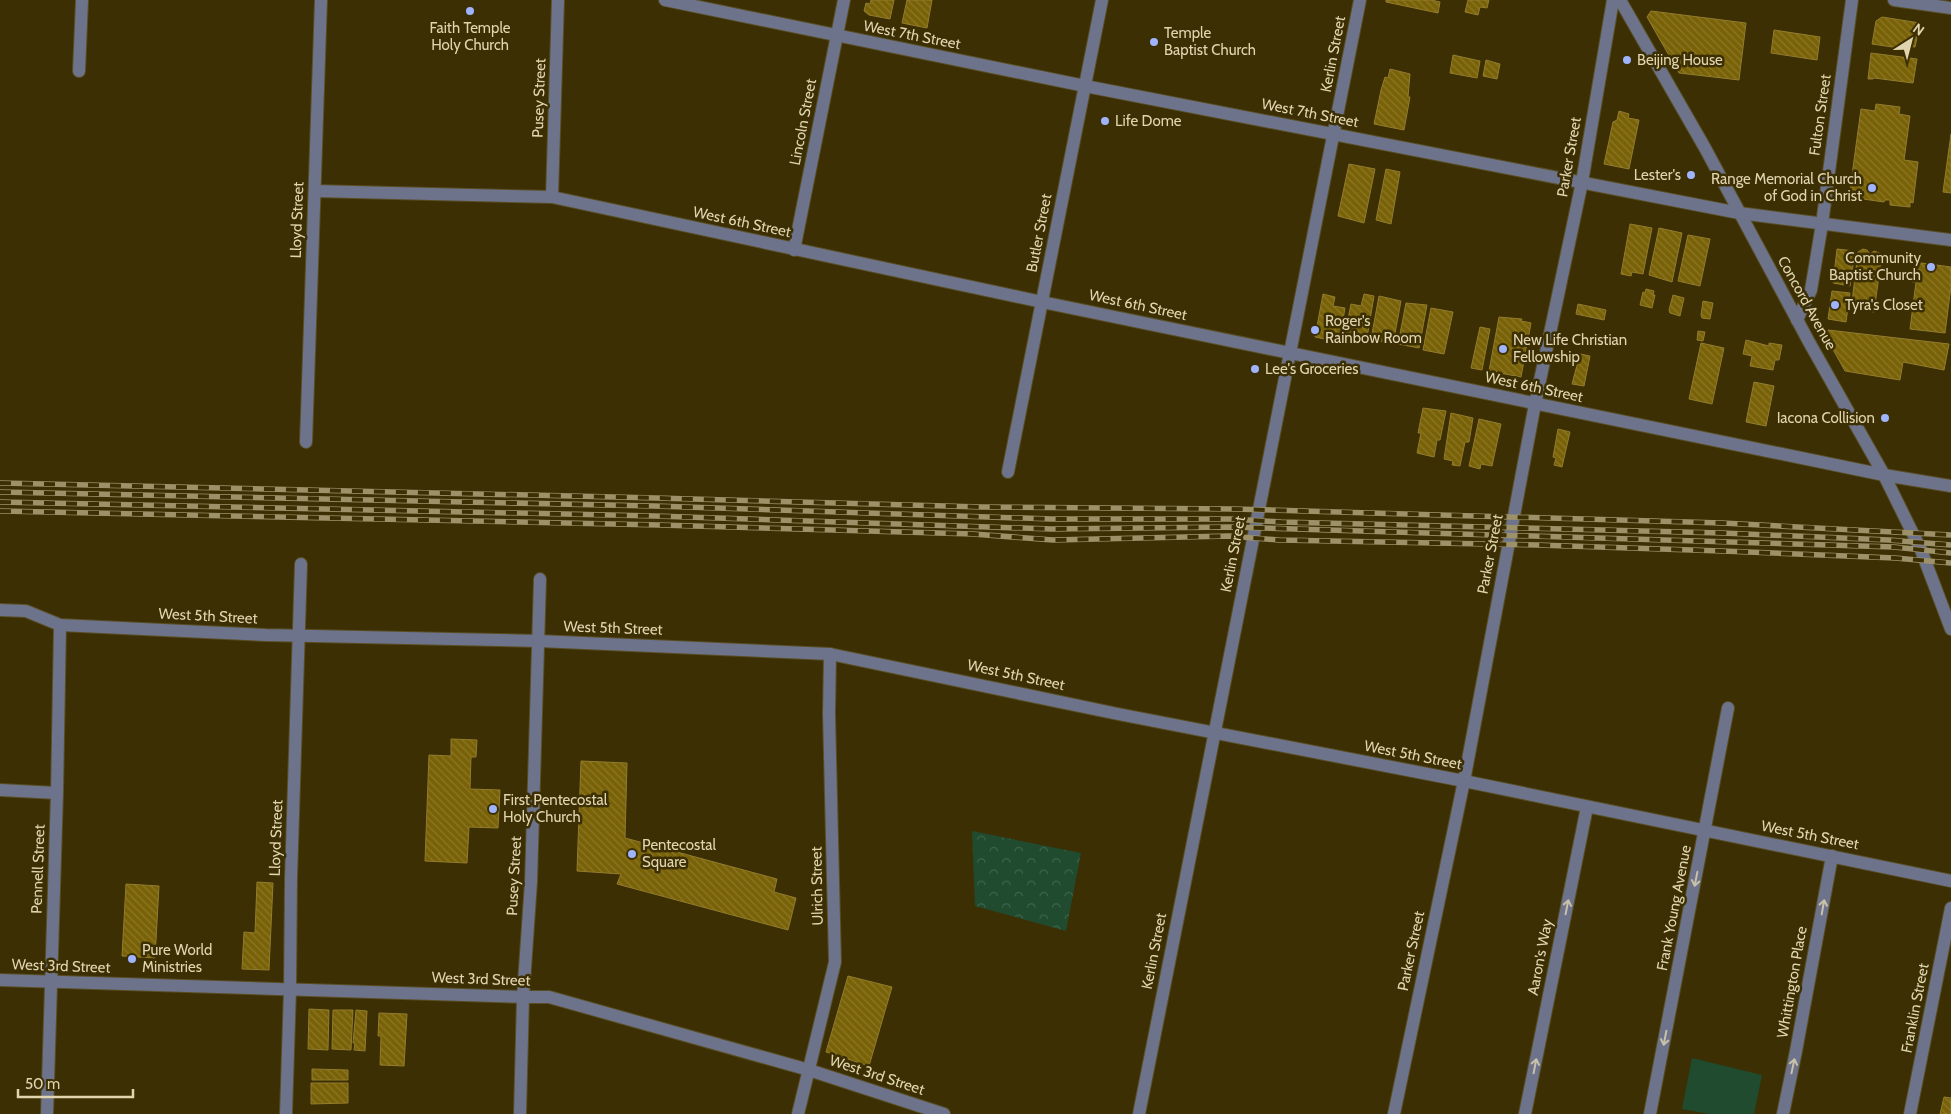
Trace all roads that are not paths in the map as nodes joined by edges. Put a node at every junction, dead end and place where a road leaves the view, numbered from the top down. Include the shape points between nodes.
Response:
1 (82, 0) edge
2 (321, 0) edge
3 (558, 0) edge
4 (665, 0) edge
5 (844, 0) edge
6 (1102, 0) edge
7 (1360, 0) edge
8 (1614, 0) edge
9 (1620, 0) edge
10 (1852, 0) edge
11 (1894, 0) edge
12 (1951, 8) edge
13 (837, 36) junction
14 (79, 71) dead end
15 (1085, 86) junction
16 (1334, 134) junction
17 (1582, 182) junction
18 (315, 191) junction
19 (552, 197) junction
20 (1739, 213) junction
21 (1822, 224) junction
22 (1951, 240) edge
23 (794, 250) junction
24 (1042, 302) junction
25 (1797, 320) junction
26 (1290, 353) junction
27 (1535, 404) junction
28 (306, 442) dead end
29 (1008, 472) dead end
30 (1884, 475) junction
31 (1951, 486) edge
32 (301, 564) dead end
33 (540, 579) dead end
34 (0, 610) edge
35 (60, 625) junction
36 (1951, 629) edge
37 (298, 636) junction
38 (540, 641) junction
39 (830, 654) junction
40 (1728, 708) dead end
41 (1214, 732) junction
42 (1464, 781) junction
43 (0, 790) edge
44 (57, 793) junction
45 (1587, 807) junction
46 (1705, 831) junction
47 (1832, 856) junction
48 (1951, 880) edge
49 (1951, 908) edge
50 (0, 980) edge
51 (51, 982) junction
52 (290, 989) junction
53 (523, 998) junction
54 (809, 1070) junction
55 (46, 1114) edge
56 (286, 1114) edge
57 (520, 1114) edge
58 (798, 1114) edge
59 (944, 1114) edge
60 (1139, 1114) edge
61 (1394, 1114) edge
62 (1525, 1114) edge
63 (1650, 1114) edge
64 (1782, 1114) edge
65 (1910, 1114) edge

1 - 14 street
2 - 18 street, Lloyd Street
3 - 19 street, Pusey Street
4 - 13 street, West 7th Street
5 - 13 street, Lincoln Street
6 - 15 street, Butler Street
7 - 16 street, Kerlin Street
8 - 17 street, Parker Street
9 - 20 street, Concord Avenue
10 - 21 street, Fulton Street
11 - 12 street
13 - 15 street, West 7th Street
13 - 23 street, Lincoln Street
15 - 16 street, West 7th Street
15 - 24 street, Butler Street
16 - 17 street, West 7th Street
16 - 26 street, Kerlin Street
17 - 20 street, West 7th Street
17 - 27 street, Parker Street
18 - 19 street, West 6th Street
18 - 28 street, Lloyd Street
19 - 23 street, West 6th Street
20 - 21 street, West 7th Street
20 - 25 street, Concord Avenue
21 - 22 street, West 7th Street
21 - 25 street, Fulton Street via 1810,290
23 - 24 street, West 6th Street
24 - 26 street, West 6th Street
24 - 29 street, Butler Street
25 - 30 street, Concord Avenue
26 - 27 street, West 6th Street
26 - 41 street, Kerlin Street
27 - 30 street, West 6th Street
27 - 42 street, Parker Street
30 - 31 street, West 6th Street
30 - 36 street, Concord Avenue via 1921,550
32 - 37 street, Lloyd Street
33 - 38 street, Pusey Street
34 - 35 street, West 5th Street via 26,611
35 - 37 street, West 5th Street
35 - 44 street, Pennell Street
37 - 38 street, West 5th Street
37 - 52 street, Lloyd Street
38 - 39 street, West 5th Street
38 - 53 street, Pusey Street
39 - 41 street, West 5th Street
39 - 54 street, Ulrich Street via 835,962
40 - 46 street, Frank Young Avenue
41 - 42 street, West 5th Street
41 - 60 street, Kerlin Street
42 - 45 street, West 5th Street
42 - 61 street, Parker Street
43 - 44 street
44 - 51 street, Pennell Street
45 - 46 street, West 5th Street
62 -> 45 street, Aaron's Way
46 - 47 street, West 5th Street
46 -> 63 street, Frank Young Avenue
47 - 48 street, West 5th Street
64 -> 47 street, Whittington Place
49 - 65 street, Franklin Street
50 - 51 street, West 3rd Street
51 - 52 street, West 3rd Street
51 - 55 street, Pennell Street
52 - 53 street, West 3rd Street
52 - 56 street, Lloyd Street
53 - 54 street, West 3rd Street via 549,997
53 - 57 street, Pusey Street
54 - 58 street, Ulrich Street
54 - 59 street, West 3rd Street

